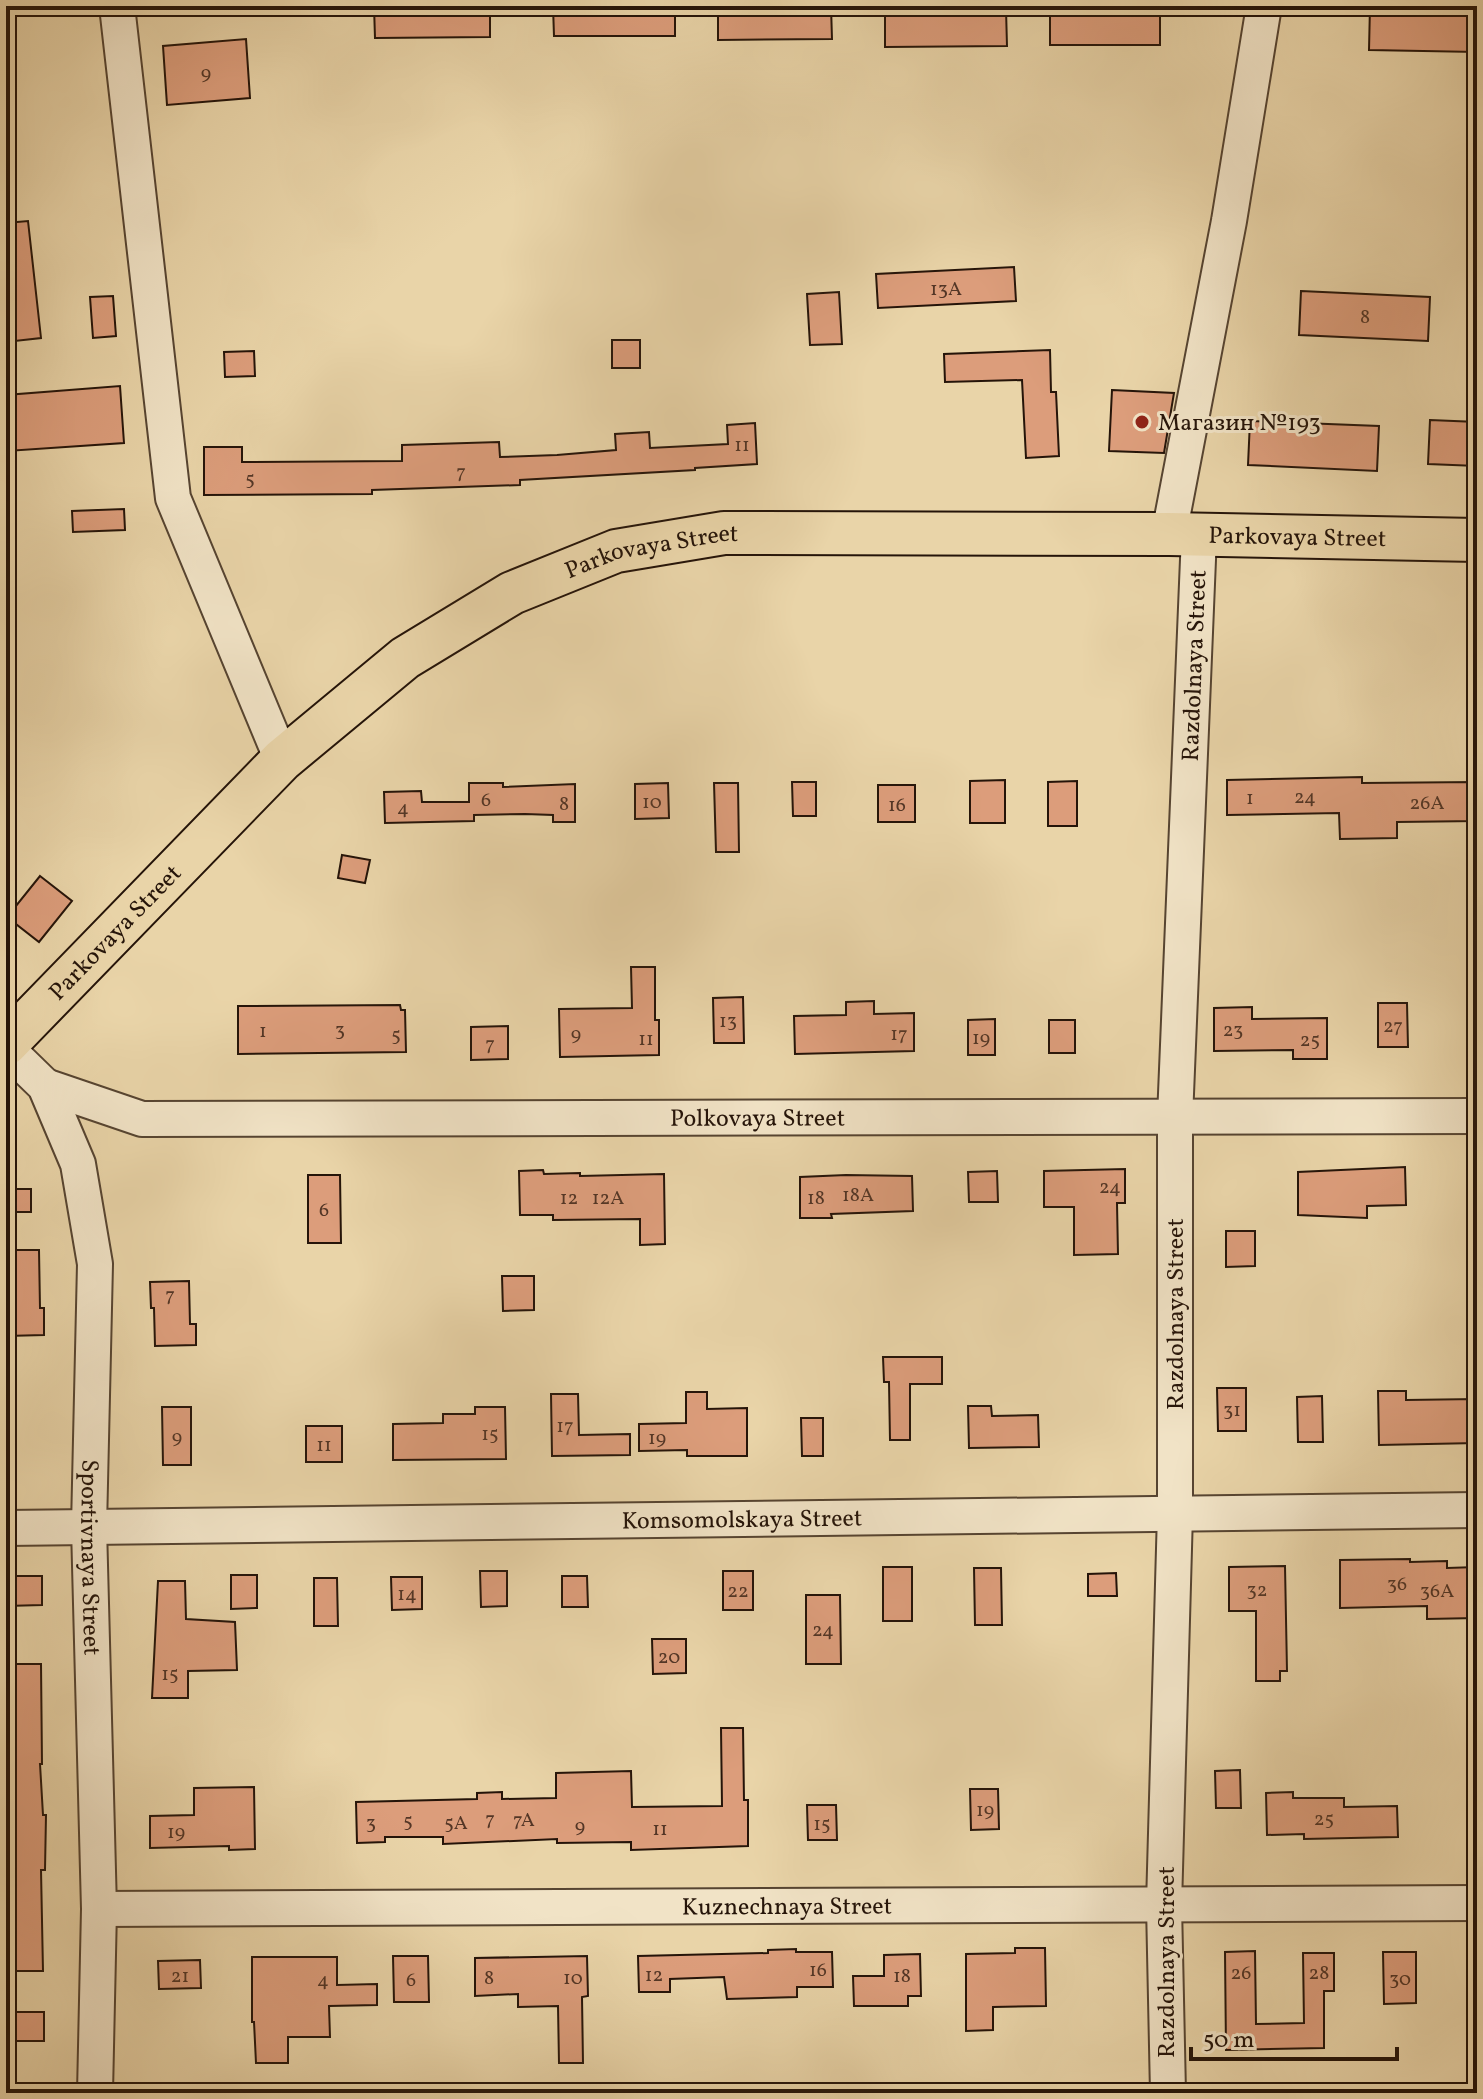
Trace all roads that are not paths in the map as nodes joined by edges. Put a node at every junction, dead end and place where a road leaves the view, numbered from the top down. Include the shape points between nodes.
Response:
1 (117, 6) edge
2 (1264, 6) edge
3 (1184, 534) junction
4 (1477, 540) edge
5 (282, 760) junction
6 (6, 1046) edge
7 (45, 1086) junction
8 (1477, 1116) edge
9 (1175, 1118) junction
10 (1477, 1510) edge
11 (1175, 1513) junction
12 (89, 1527) junction
13 (6, 1528) edge
14 (1477, 1903) edge
15 (1164, 1905) junction
16 (99, 1909) junction
17 (95, 2093) edge
18 (1168, 2093) edge

1 - 5 street via 173,498
2 - 3 street, Razdolnaya Street
3 - 4 main road, Parkovaya Street
3 - 5 main road, Parkovaya Street via 724,533 616,551 512,593 405,658
3 - 9 street, Razdolnaya Street
5 - 6 main road, Parkovaya Street
6 - 7 street, Sportivnaya Street
7 - 9 street, Polkovaya Street via 142,1119
7 - 12 street, Sportivnaya Street via 78,1164 95,1264
8 - 9 street, Polkovaya Street
9 - 11 street, Razdolnaya Street
10 - 11 street, Komsomolskaya Street
11 - 12 street, Komsomolskaya Street
11 - 15 street, Razdolnaya Street
12 - 13 street, Komsomolskaya Street
12 - 16 street, Sportivnaya Street
14 - 15 street, Kuznechnaya Street
15 - 16 street, Kuznechnaya Street
15 - 18 street, Razdolnaya Street
16 - 17 street, Sportivnaya Street

